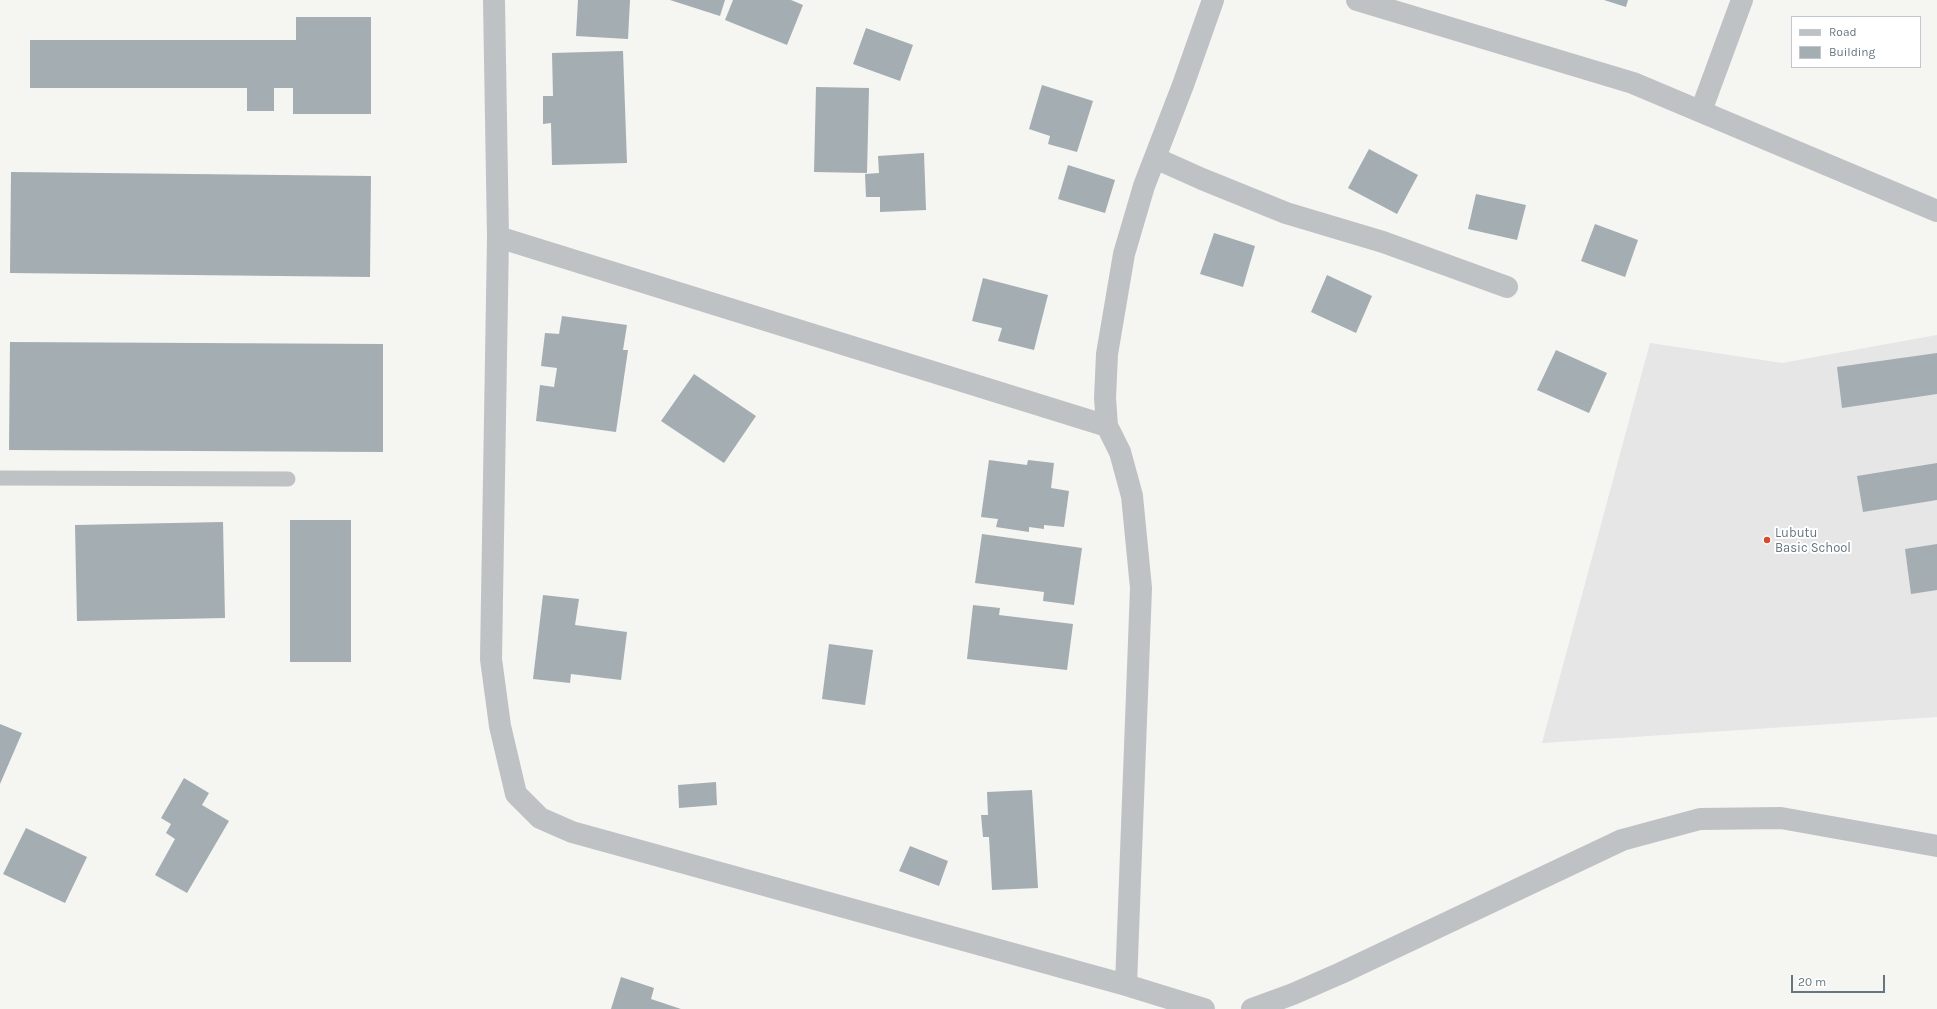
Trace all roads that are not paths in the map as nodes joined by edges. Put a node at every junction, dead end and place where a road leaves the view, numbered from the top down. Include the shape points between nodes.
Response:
1 (494, 0) edge
2 (1213, 0) edge
3 (1357, 0) edge
4 (1742, 0) edge
5 (1701, 111) junction
6 (1155, 158) junction
7 (1937, 211) edge
8 (498, 237) junction
9 (1507, 287) dead end
10 (1107, 426) junction
11 (0, 478) edge
12 (288, 479) dead end
13 (1937, 846) edge
14 (1126, 985) junction
15 (1204, 1009) edge
16 (1252, 1009) edge

1 - 8 street
2 - 6 street
3 - 5 street via 1634,83
4 - 5 street
5 - 7 street
6 - 9 street via 1202,180 1286,213 1383,242
6 - 10 street via 1124,254 1107,354
8 - 10 street
8 - 14 street via 491,659 500,726 516,794 540,818 572,832
10 - 14 street via 1120,452 1132,496 1141,588
11 - 12 lane
13 - 16 street via 1781,818 1700,819 1622,840 1341,973
14 - 15 street

